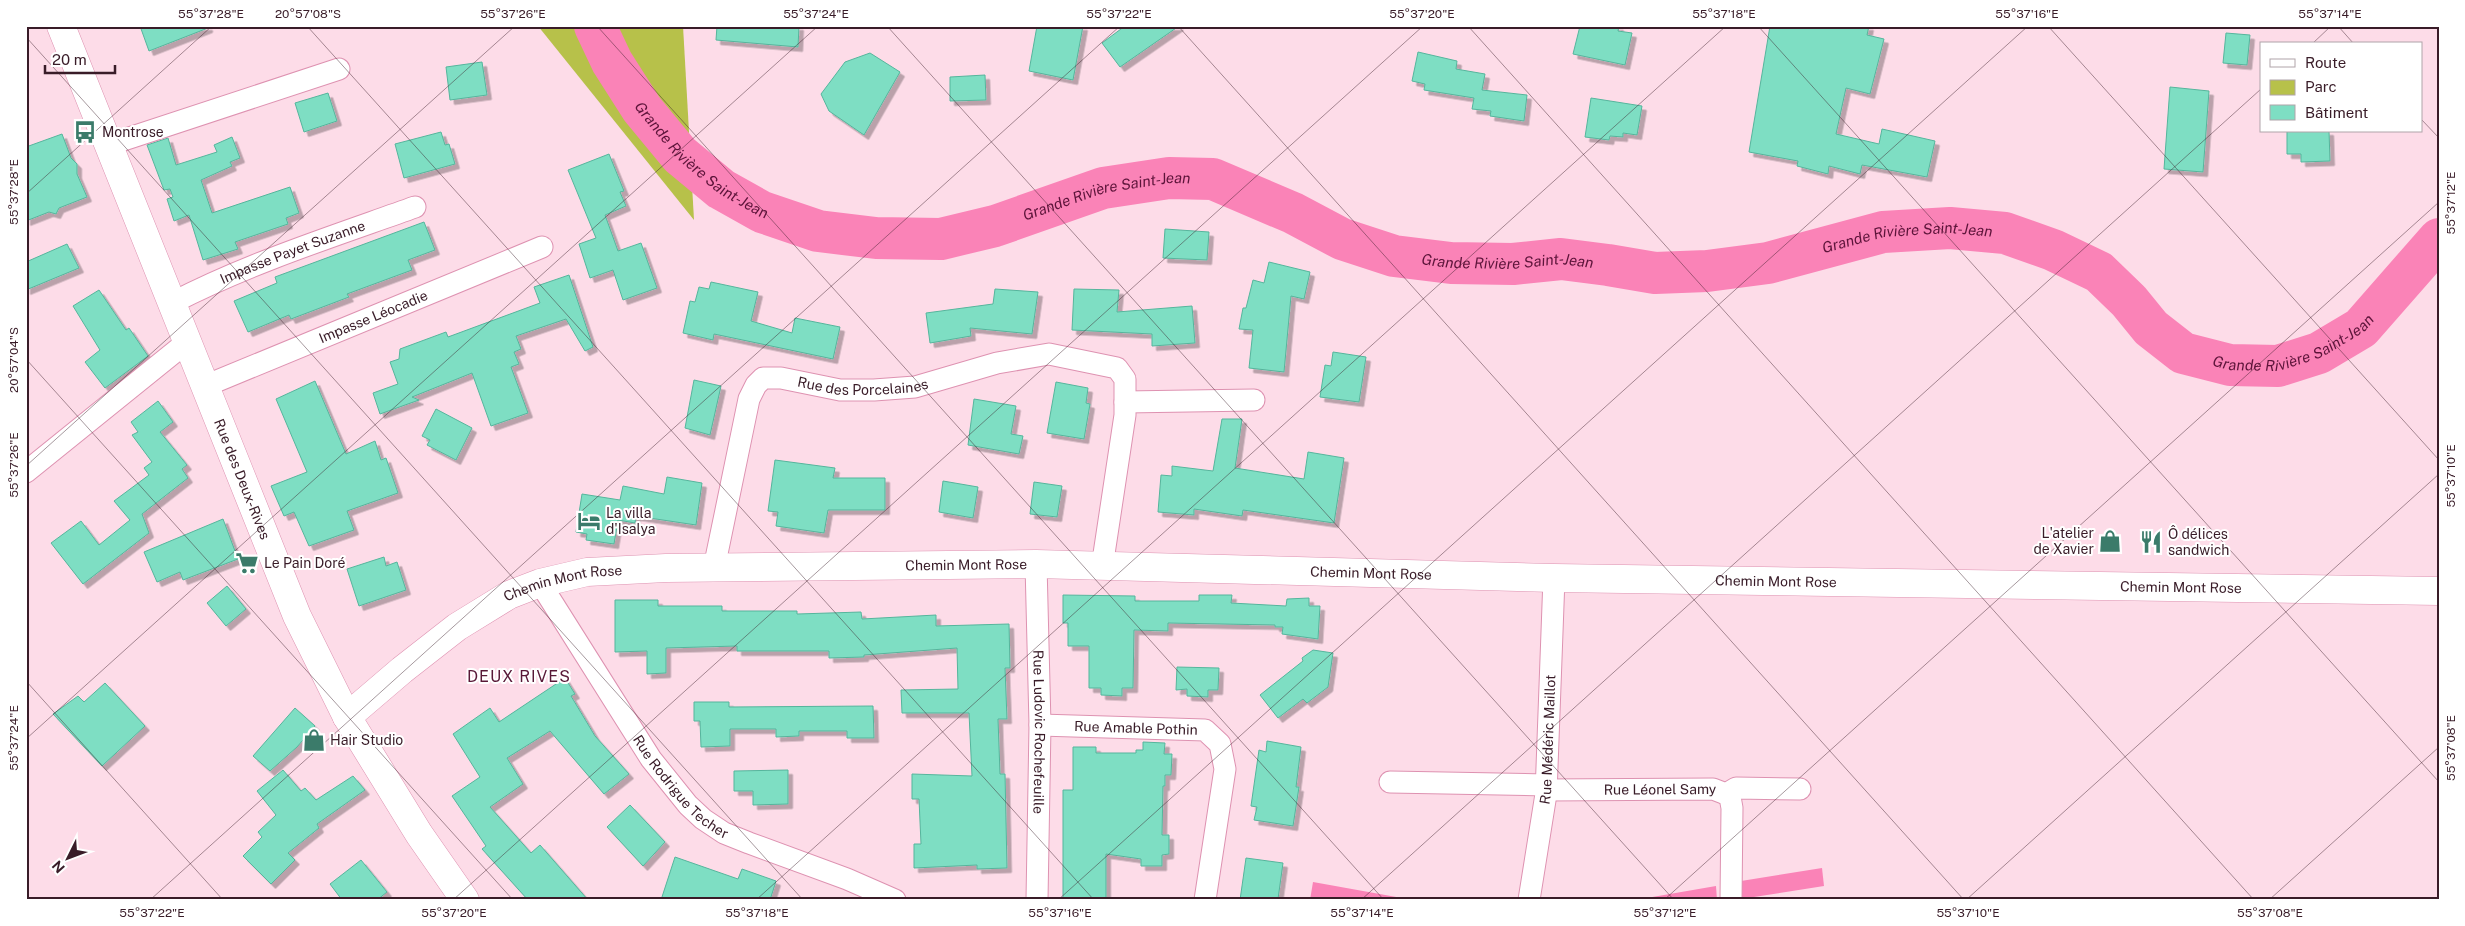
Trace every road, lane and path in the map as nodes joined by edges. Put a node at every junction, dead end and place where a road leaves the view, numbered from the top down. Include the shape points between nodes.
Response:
1 (61, 26) edge
2 (340, 69) dead end
3 (108, 146) junction
4 (415, 207) dead end
5 (542, 247) dead end
6 (172, 303) junction
7 (187, 342) junction
8 (205, 386) junction
9 (1254, 400) dead end
10 (1126, 402) junction
11 (26, 472) edge
12 (1036, 564) junction
13 (1102, 567) junction
14 (714, 568) junction
15 (1554, 578) junction
16 (540, 582) junction
17 (2439, 591) edge
18 (346, 717) junction
19 (1040, 725) junction
20 (1390, 782) dead end
21 (1546, 788) junction
22 (1800, 788) dead end
23 (1726, 794) junction
24 (459, 898) edge
25 (895, 900) edge
26 (1037, 900) edge
27 (1205, 900) edge
28 (1529, 900) edge
29 (1731, 900) edge

1 - 3 street, Rue des Deux-Rives
2 - 3 street
3 - 6 street, Rue des Deux-Rives
4 - 6 street, Impasse Payet Suzanne via 288,254
5 - 8 street, Impasse Léocadie
6 - 7 street, Rue des Deux-Rives
7 - 8 street, Rue des Deux-Rives
7 - 11 street
8 - 18 street, Rue des Deux-Rives via 297,616
9 - 10 street
10 - 13 street, Rue des Porcelaines
10 - 14 street, Rue des Porcelaines via 1125,379 1117,368 1050,354 997,363 916,387 840,390 781,378 763,378 749,399
12 - 13 street, Chemin Mont Rose
12 - 14 street, Chemin Mont Rose
12 - 19 street, Rue Ludovic Rochefeuille
13 - 15 street, Chemin Mont Rose
14 - 16 street, Chemin Mont Rose via 587,572
15 - 17 street, Chemin Mont Rose
15 - 21 street, Rue Médéric Maillot
16 - 18 street, Chemin Mont Rose via 509,595 458,627
16 - 25 street, Rue Rodrigue Techer via 651,760 703,819 724,833
18 - 24 street, Rue des Deux-Rives
19 - 26 street, Rue Ludovic Rochefeuille
19 - 27 street, Rue Amable Pothin via 1205,730 1220,744 1225,770
20 - 21 street, Rue Léonel Samy
21 - 23 street, Rue Léonel Samy via 1713,788
21 - 28 street, Rue Médéric Maillot
22 - 23 street, Rue Léonel Samy via 1736,788
23 - 29 street via 1732,808

